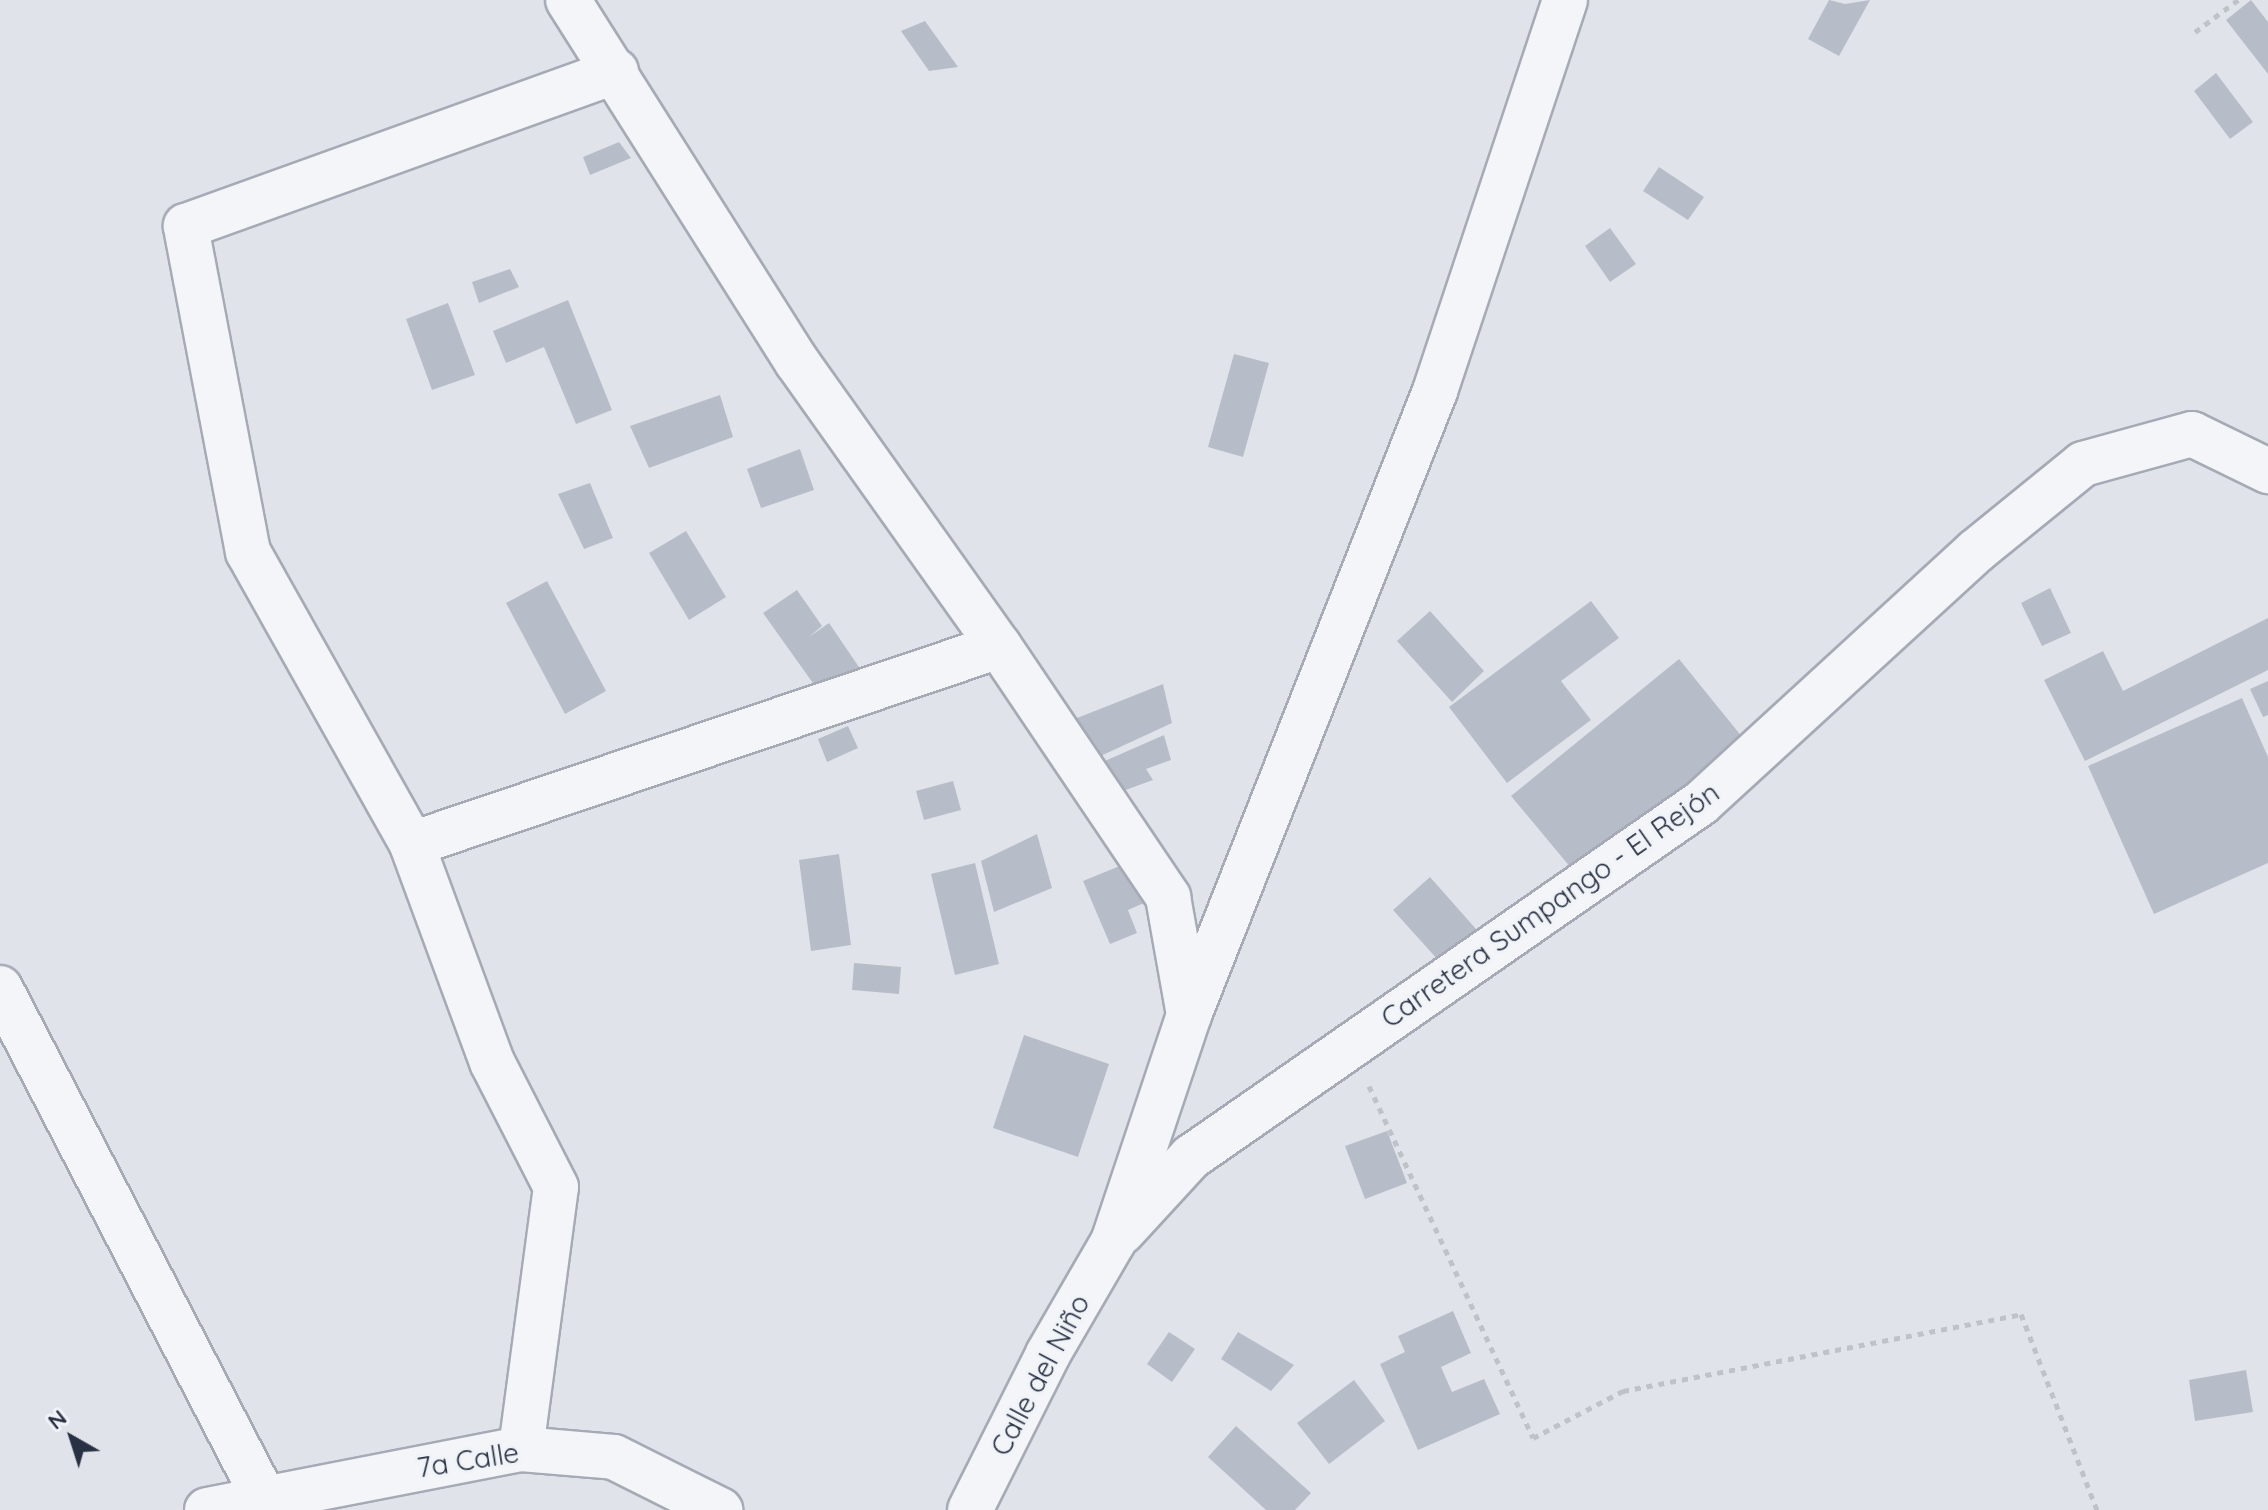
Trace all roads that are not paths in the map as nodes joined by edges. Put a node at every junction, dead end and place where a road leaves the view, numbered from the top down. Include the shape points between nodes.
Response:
1 (568, 0) edge
2 (1565, 0) edge
3 (616, 71) junction
4 (2268, 471) edge
5 (999, 646) junction
6 (412, 844) junction
7 (0, 988) edge
8 (1189, 1015) junction
9 (1113, 1242) junction
10 (521, 1449) junction
11 (264, 1498) junction
12 (207, 1510) edge
13 (720, 1510) edge
14 (970, 1510) edge

1 - 3 street
2 - 8 street via 1435,391
3 - 5 street via 797,362
3 - 6 street via 186,226 242,536
4 - 9 street, Carretera Sumpango - El Rejón via 2192,434 2083,464 1976,551 1701,803 1191,1157
5 - 6 street
5 - 8 street via 1168,897
6 - 10 street via 492,1062 556,1187
7 - 11 street
8 - 9 street
9 - 14 street, Calle del Niño via 1048,1354
10 - 11 street, 7a Calle
10 - 13 street, 7a Calle via 614,1457
11 - 12 street, 7a Calle

